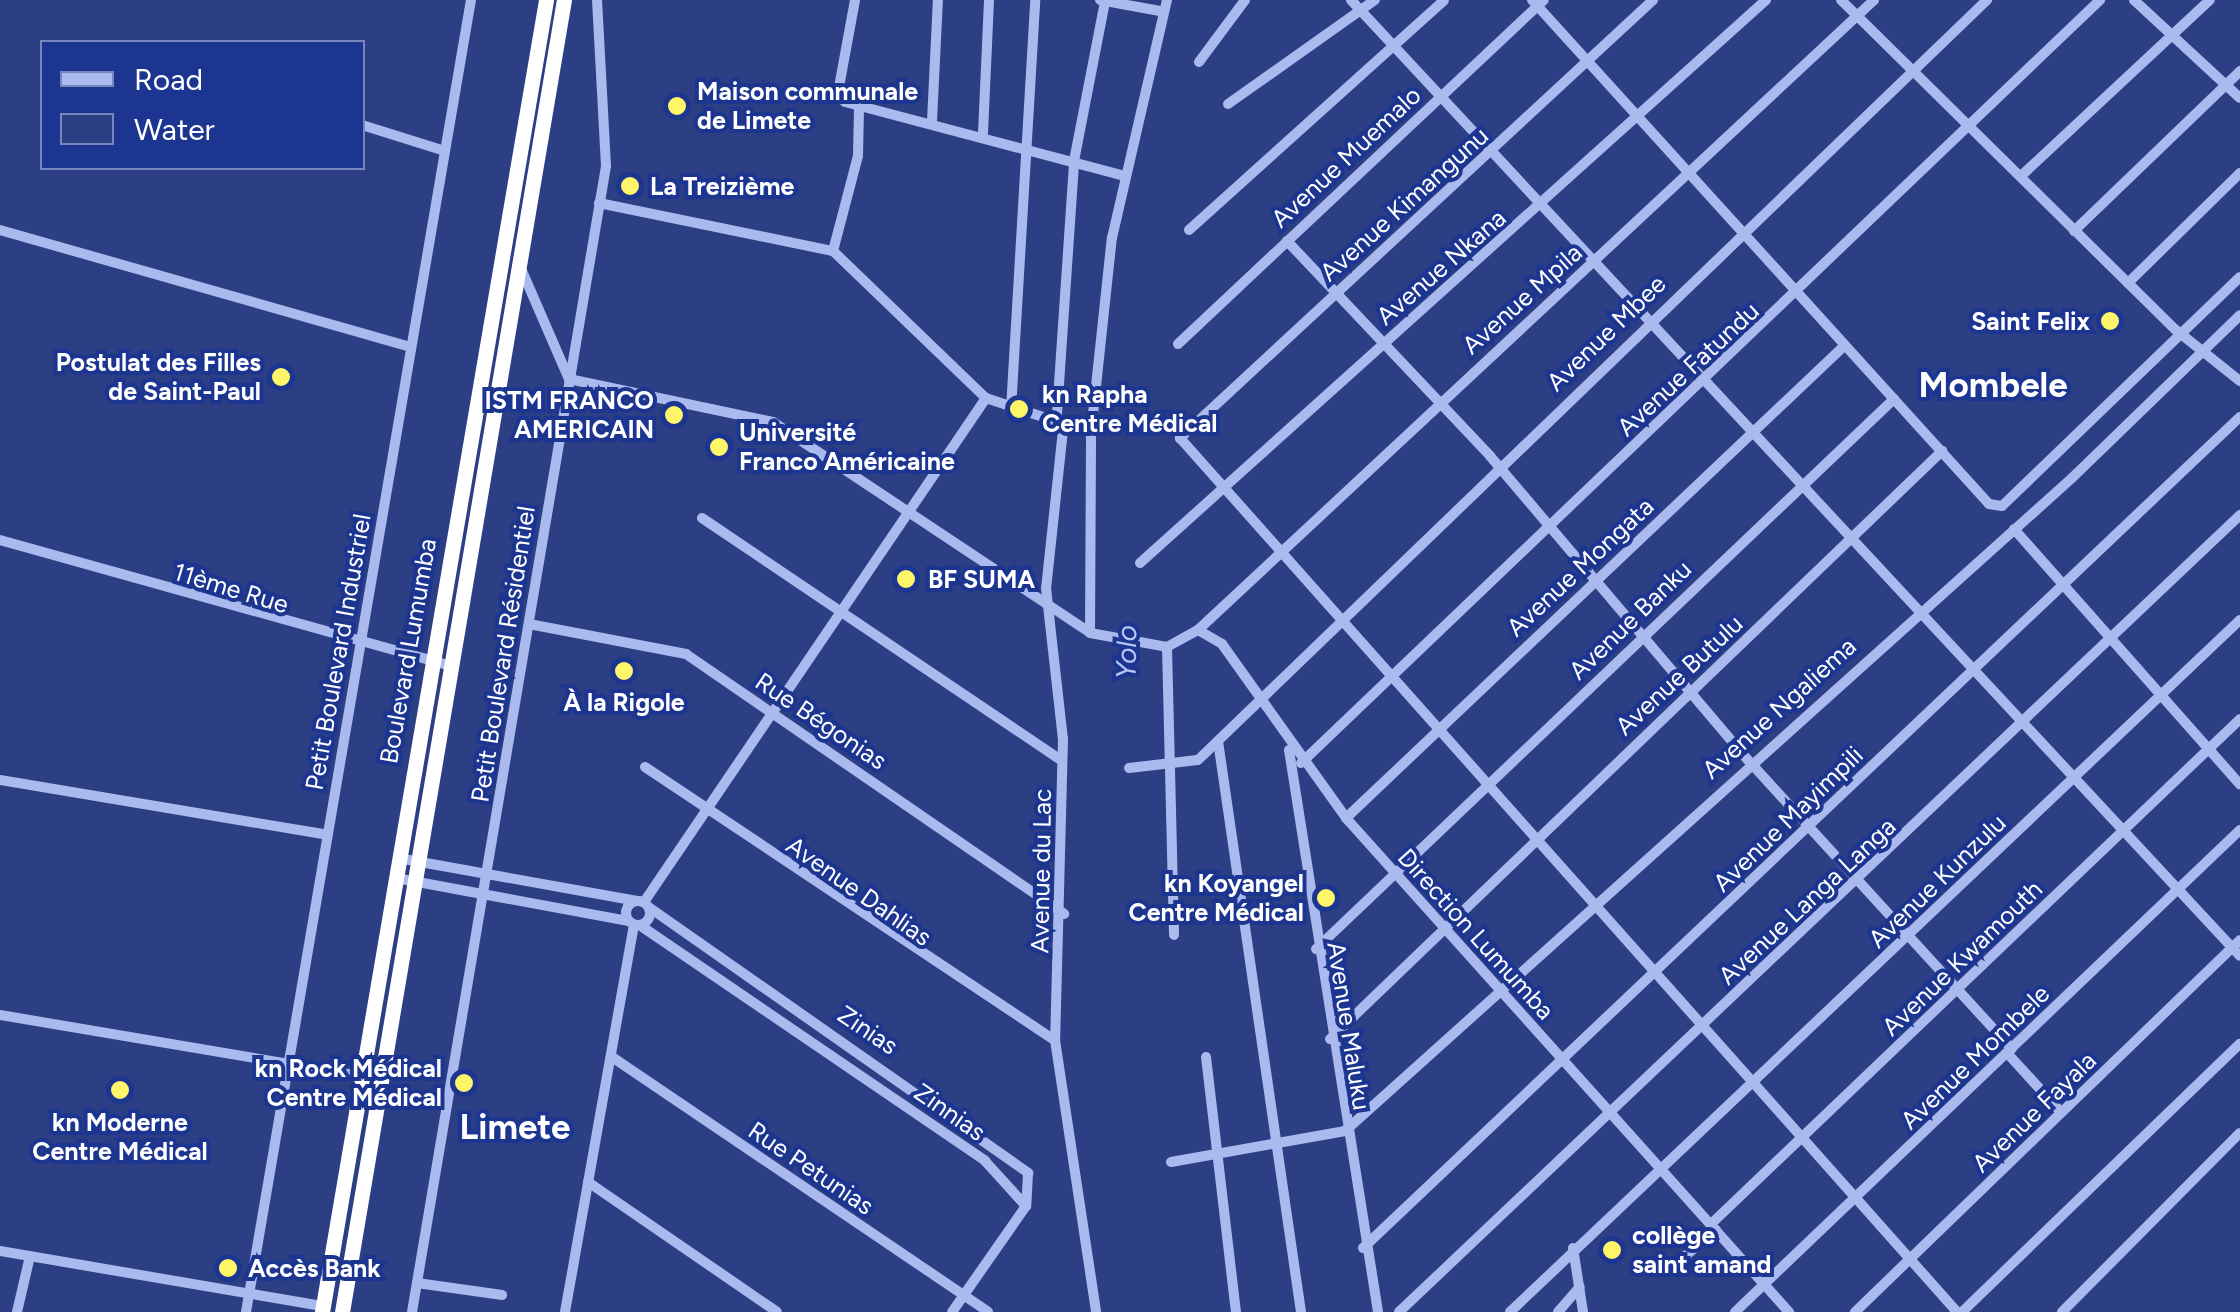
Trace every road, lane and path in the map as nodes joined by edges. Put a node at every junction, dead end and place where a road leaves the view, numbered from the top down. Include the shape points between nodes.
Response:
1 (471, 0) edge
2 (546, 0) edge
3 (564, 0) edge
4 (597, 0) edge
5 (855, 0) edge
6 (938, 0) edge
7 (989, 0) edge
8 (1035, 0) edge
9 (1167, 0) edge
10 (1245, 0) edge
11 (1350, 0) edge
12 (1375, 0) edge
13 (1444, 0) edge
14 (1653, 0) edge
15 (1766, 0) edge
16 (1841, 0) edge
17 (1874, 0) edge
18 (1986, 0) edge
19 (2100, 0) edge
20 (2134, 0) edge
21 (2210, 0) edge
22 (1102, 1) edge
23 (1538, 2) edge
24 (1360, 10) junction
25 (1160, 11) junction
26 (1858, 15) junction
27 (2174, 34) junction
28 (1392, 43) junction
29 (1199, 62) dead end
30 (1587, 62) junction
31 (1914, 68) junction
32 (2240, 71) edge
33 (2226, 84) junction
34 (1440, 96) junction
35 (2240, 98) edge
36 (1228, 104) dead end
37 (860, 107) junction
38 (1639, 116) junction
39 (932, 121) junction
40 (365, 126) edge
41 (1969, 127) junction
42 (983, 134) junction
43 (1027, 146) junction
44 (445, 151) junction
45 (1492, 152) junction
46 (1074, 161) junction
47 (1686, 171) junction
48 (2240, 173) edge
49 (1122, 175) junction
50 (2022, 176) junction
51 (598, 203) junction
52 (1543, 205) junction
53 (0, 230) edge
54 (1189, 230) dead end
55 (1738, 231) junction
56 (2074, 231) junction
57 (1287, 241) junction
58 (833, 251) junction
59 (519, 263) junction
60 (1593, 263) junction
61 (2240, 277) edge
62 (2128, 283) junction
63 (1337, 292) junction
64 (1797, 294) junction
65 (2240, 316) edge
66 (1649, 320) junction
67 (2180, 334) junction
68 (1385, 342) junction
69 (1178, 344) dead end
70 (1844, 346) junction
71 (410, 347) junction
72 (2207, 349) junction
73 (569, 378) junction
74 (1710, 382) junction
75 (2240, 382) edge
76 (986, 398) junction
77 (1439, 399) junction
78 (1894, 399) junction
79 (1011, 409) junction
80 (2240, 417) edge
81 (1060, 429) junction
82 (1754, 431) junction
83 (1091, 434) junction
84 (1942, 451) junction
85 (1494, 470) junction
86 (1801, 484) junction
87 (1219, 486) junction
88 (908, 512) junction
89 (2240, 515) edge
90 (702, 518) dead end
91 (1545, 526) junction
92 (2014, 529) junction
93 (0, 540) edge
94 (1852, 540) junction
95 (1276, 555) junction
96 (1140, 563) dead end
97 (1596, 580) junction
98 (2062, 586) junction
99 (840, 610) junction
100 (1053, 612) junction
101 (1916, 612) junction
102 (2240, 620) edge
103 (1335, 622) junction
104 (529, 624) junction
105 (1198, 630) junction
106 (1090, 634) junction
107 (1644, 634) junction
108 (2110, 639) junction
109 (360, 646) junction
110 (1168, 647) junction
111 (431, 663) junction
112 (452, 666) junction
113 (1974, 670) junction
114 (1387, 678) junction
115 (1691, 691) junction
116 (2161, 695) junction
117 (1259, 699) junction
118 (773, 710) junction
119 (2240, 719) edge
120 (2024, 725) junction
121 (1436, 729) junction
122 (1218, 741) junction
123 (1288, 745) junction
124 (2209, 749) junction
125 (1748, 760) junction
126 (1062, 761) junction
127 (1301, 763) junction
128 (645, 767) dead end
129 (1130, 768) dead end
130 (1173, 768) junction
131 (2074, 778) junction
132 (0, 780) edge
133 (2240, 784) edge
134 (1485, 788) junction
135 (706, 809) junction
136 (1346, 818) junction
137 (1809, 826) junction
138 (2126, 828) junction
139 (2240, 830) edge
140 (326, 835) junction
141 (1532, 842) junction
142 (398, 858) junction
143 (420, 862) junction
144 (1395, 872) junction
145 (487, 873) junction
146 (396, 878) junction
147 (1858, 880) junction
148 (416, 882) junction
149 (2180, 888) junction
150 (484, 894) junction
151 (644, 904) junction
152 (1590, 909) junction
153 (1064, 914) junction
154 (635, 924) junction
155 (1444, 928) junction
156 (1912, 934) junction
157 (1174, 935) dead end
158 (2237, 948) edge
159 (1316, 949) junction
160 (1653, 976) junction
161 (1960, 988) junction
162 (1502, 993) junction
163 (0, 1015) edge
164 (1701, 1028) junction
165 (842, 1036) junction
166 (1330, 1039) junction
167 (1054, 1040) junction
168 (2240, 1044) edge
169 (2010, 1052) junction
170 (830, 1054) junction
171 (612, 1057) junction
172 (1206, 1057) dead end
173 (1562, 1060) junction
174 (290, 1064) junction
175 (362, 1076) junction
176 (1752, 1082) junction
177 (2061, 1112) junction
178 (1613, 1116) junction
179 (1345, 1131) junction
180 (2240, 1133) edge
181 (1802, 1139) junction
182 (997, 1144) junction
183 (1279, 1145) junction
184 (1212, 1157) junction
185 (985, 1161) junction
186 (1171, 1162) dead end
187 (1661, 1170) junction
188 (588, 1182) junction
189 (1855, 1199) junction
190 (1026, 1206) junction
191 (1713, 1227) junction
192 (1363, 1248) junction
193 (1573, 1248) junction
194 (0, 1251) edge
195 (30, 1256) junction
196 (1909, 1260) junction
197 (1671, 1268) dead end
198 (417, 1283) junction
199 (1764, 1284) junction
200 (1580, 1287) junction
201 (249, 1293) junction
202 (502, 1295) dead end
203 (964, 1296) junction
204 (322, 1309) edge
205 (1963, 1311) edge
206 (17, 1312) edge
207 (246, 1312) edge
208 (342, 1312) edge
209 (412, 1312) edge
210 (565, 1312) edge
211 (777, 1312) edge
212 (952, 1312) edge
213 (988, 1312) edge
214 (1096, 1312) edge
215 (1236, 1312) edge
216 (1302, 1312) edge
217 (1378, 1312) edge
218 (1399, 1312) edge
219 (1510, 1312) edge
220 (1558, 1312) edge
221 (1583, 1312) edge
222 (1736, 1312) edge
223 (1790, 1312) edge
224 (1855, 1312) edge
225 (2062, 1312) edge

1 - 44 street, Petit Boulevard Industriel
2 - 111 highway, Boulevard Lumumba
3 - 59 highway, Boulevard Lumumba
4 - 51 street, Petit Boulevard Résidentiel via 606,166
5 - 37 street via 840,98
6 - 39 street
7 - 42 street
8 - 43 street
9 - 25 street
10 - 29 street
11 - 24 street
12 - 24 street
13 - 28 street
14 - 30 street, Avenue Kimangunu
15 - 38 street, Avenue Nkana
16 - 26 street
17 - 26 street, Avenue Mpila
18 - 31 street, Avenue Mbee
19 - 41 street, Avenue Fatundu
20 - 27 street
21 - 27 street
22 - 25 street
22 - 46 street, Avenue du Lac
23 - 30 street
23 - 34 street, Avenue Muemalo
24 - 28 street
24 - 36 street
25 - 49 street
26 - 31 street
26 - 47 street, Avenue Mpila
27 - 33 street
27 - 50 street
28 - 34 street
28 - 54 street
30 - 38 street
30 - 45 street, Avenue Kimangunu
31 - 41 street
31 - 55 street, Avenue Mbee
32 - 33 street
33 - 35 street
33 - 56 street
34 - 45 street
34 - 57 street, Avenue Muemalo
37 - 39 street
37 - 58 street via 858,156
38 - 47 street
38 - 52 street, Avenue Nkana
39 - 42 street
40 - 44 street
41 - 50 street
41 - 64 street, Avenue Fatundu
42 - 43 street
43 - 46 street
43 - 79 street
44 - 71 street, Petit Boulevard Industriel
45 - 52 street
45 - 63 street, Avenue Kimangunu
46 - 49 street
46 - 81 street, Avenue du Lac
47 - 55 street
47 - 60 street, Avenue Mpila
48 - 62 street
49 - 83 street
50 - 56 street
51 - 58 street
51 - 73 street, Petit Boulevard Résidentiel
52 - 60 street
52 - 68 street, Avenue Nkana
53 - 71 street
55 - 64 street
55 - 66 street, Avenue Mbee
56 - 62 street
57 - 63 street
57 - 69 street, Avenue Muemalo
58 - 76 street
59 - 73 street
59 - 112 highway, Boulevard Lumumba
60 - 66 street
60 - 77 street, Avenue Mpila
61 - 67 street
62 - 67 street
63 - 68 street
63 - 87 street, Avenue Kimangunu via 1180,436
64 - 70 street
64 - 74 street, Avenue Fatundu
65 - 72 street, Avenue Ngaliema
66 - 74 street
66 - 85 street, Avenue Mbee
67 - 72 street
67 - 84 street via 2002,506 1990,504
68 - 77 street
68 - 87 street, Avenue Nkana
70 - 78 street
70 - 82 street, Avenue Mongata
71 - 109 street, Petit Boulevard Industriel
72 - 75 street
72 - 92 street, Avenue Ngaliema
73 - 88 street via 752,414
73 - 104 street, Petit Boulevard Résidentiel
74 - 82 street
74 - 91 street, Avenue Fatundu
76 - 79 street
76 - 88 street
77 - 85 street
77 - 95 street, Avenue Mpila
78 - 84 street
78 - 86 street, Avenue Banku
79 - 81 street
80 - 98 street, Avenue Mayimpili
81 - 83 street
81 - 100 street, Avenue du Lac via 1046,588
82 - 86 street
82 - 97 street, Avenue Mongata
83 - 106 street
84 - 94 street, Avenue Butulu
85 - 91 street
85 - 103 street, Avenue Mbee
86 - 94 street
86 - 107 street, Avenue Banku
87 - 95 street
87 - 96 street, Avenue Nkana
88 - 99 street
88 - 100 street
89 - 108 street, Avenue Langa Langa
90 - 99 street
91 - 97 street
91 - 114 street, Avenue Fatundu
92 - 98 street
92 - 101 street, Avenue Ngaliema
93 - 109 street, 11ème Rue
94 - 101 street
94 - 115 street, Avenue Butulu
95 - 103 street
95 - 105 street, Avenue Mpila
97 - 107 street
97 - 121 street, Avenue Mongata
98 - 108 street
98 - 113 street, Avenue Mayimpili
99 - 118 street
99 - 126 street
100 - 106 street
100 - 126 street, Avenue du Lac
101 - 113 street
101 - 125 street, Avenue Ngaliema
102 - 116 street, Avenue Kunzulu
103 - 114 street
103 - 117 street, Avenue Mbee
104 - 118 street, Rue Bégonias via 675,650
104 - 145 street, Petit Boulevard Résidentiel
105 - 110 street
105 - 117 street, Direction Lumumba via 1222,644
106 - 110 street
107 - 115 street
107 - 134 street, Avenue Banku
108 - 116 street
108 - 120 street, Avenue Langa Langa
109 - 111 street, 11ème Rue
109 - 140 street, Petit Boulevard Industriel
110 - 130 street
111 - 112 street, 11ème Rue
111 - 142 highway, Boulevard Lumumba
112 - 143 highway, Boulevard Lumumba
113 - 120 street
113 - 137 street, Avenue Mayimpili
114 - 121 street
114 - 127 street, Avenue Fatundu
115 - 125 street
115 - 141 street, Avenue Butulu
116 - 124 street
116 - 131 street, Avenue Kunzulu
117 - 122 street, Avenue Mbee
117 - 123 street, Direction Lumumba
118 - 135 street
118 - 153 street, Rue Bégonias
119 - 124 street, Avenue Kwamouth
120 - 131 street
120 - 147 street, Avenue Langa Langa
121 - 134 street
121 - 136 street, Avenue Mongata
122 - 130 street, Avenue Mbee
122 - 183 street
123 - 127 street, Direction Lumumba
123 - 159 street, Avenue Maluku
124 - 133 street
124 - 138 street, Avenue Kwamouth
125 - 137 street
125 - 152 street, Avenue Ngaliema
126 - 153 street, Avenue du Lac
127 - 136 street, Direction Lumumba
128 - 135 street, Avenue Dahlias
129 - 130 street
130 - 157 street
131 - 138 street
131 - 156 street, Avenue Kunzulu
132 - 140 street
134 - 141 street
134 - 144 street, Avenue Banku
135 - 151 street
135 - 167 street, Avenue Dahlias
136 - 144 street, Direction Lumumba
137 - 147 street
137 - 160 street, Avenue Mayimpili
138 - 149 street
138 - 161 street, Avenue Kwamouth
139 - 149 street, Avenue Mombele
140 - 174 street, Petit Boulevard Industriel
141 - 152 street
141 - 155 street, Avenue Butulu
142 - 143 street
142 - 146 highway, Boulevard Lumumba
143 - 145 street
143 - 148 highway, Boulevard Lumumba
144 - 155 street, Direction Lumumba
144 - 159 street, Avenue Banku
145 - 150 street, Petit Boulevard Résidentiel
145 - 151 street
146 - 148 street
146 - 175 highway, Boulevard Lumumba
147 - 156 street
147 - 164 street, Avenue Langa Langa
148 - 150 street
148 - 208 highway, Boulevard Lumumba
149 - 158 street
149 - 169 street, Avenue Mombele
150 - 154 street
150 - 198 street, Petit Boulevard Résidentiel
151 - 154 street
151 - 154 street
151 - 165 street, Zinias
152 - 160 street
152 - 162 street, Avenue Ngaliema
153 - 167 street, Avenue du Lac
154 - 170 street, Zinnias
154 - 171 street
155 - 162 street, Direction Lumumba
155 - 166 street, Avenue Butulu
156 - 161 street
156 - 176 street, Avenue Kunzulu
158 - 177 street, Avenue Fayala
159 - 166 street, Avenue Maluku
160 - 164 street
160 - 173 street, Avenue Mayimpili
161 - 169 street
161 - 181 street, Avenue Kwamouth
162 - 173 street, Direction Lumumba
162 - 179 street, Avenue Ngaliema
163 - 174 street
164 - 176 street
164 - 178 street, Avenue Langa Langa
165 - 170 street
165 - 182 street, Zinias
166 - 179 street, Avenue Maluku
167 - 214 street, Avenue du Lac
168 - 205 street
169 - 177 street
169 - 189 street, Avenue Mombele
170 - 185 street, Zinnias
171 - 188 street
171 - 203 street, Rue Petunias
172 - 184 street
173 - 178 street, Direction Lumumba
173 - 192 street, Avenue Mayimpili
174 - 175 street
174 - 201 street, Petit Boulevard Industriel
175 - 204 highway, Boulevard Lumumba
176 - 181 street
176 - 187 street, Avenue Kunzulu
177 - 196 street, Avenue Fayala
178 - 187 street, Direction Lumumba
178 - 218 street, Avenue Langa Langa
179 - 183 street
179 - 192 street, Avenue Maluku
180 - 225 street
181 - 189 street
181 - 191 street, Avenue Kwamouth
182 - 185 street
182 - 190 street, Zinias via 1028,1173
183 - 184 street
183 - 216 street
184 - 186 street
184 - 215 street
185 - 190 street, Zinnias
187 - 191 street, Direction Lumumba
187 - 193 street, Avenue Kunzulu
188 - 210 street
188 - 211 street
189 - 196 street
189 - 199 street, Avenue Mombele
190 - 203 street
191 - 197 street, Avenue Kwamouth
191 - 199 street, Direction Lumumba
192 - 217 street, Avenue Maluku
193 - 200 street
193 - 219 street, Avenue Kunzulu
194 - 195 street
195 - 201 street
195 - 206 street
196 - 205 street
196 - 224 street, Avenue Fayala
198 - 202 street
198 - 209 street, Petit Boulevard Résidentiel
199 - 222 street, Avenue Mombele
199 - 223 street, Direction Lumumba
200 - 220 street
200 - 221 street
201 - 204 street
201 - 207 street, Petit Boulevard Industriel
203 - 212 street
203 - 213 street, Rue Petunias

